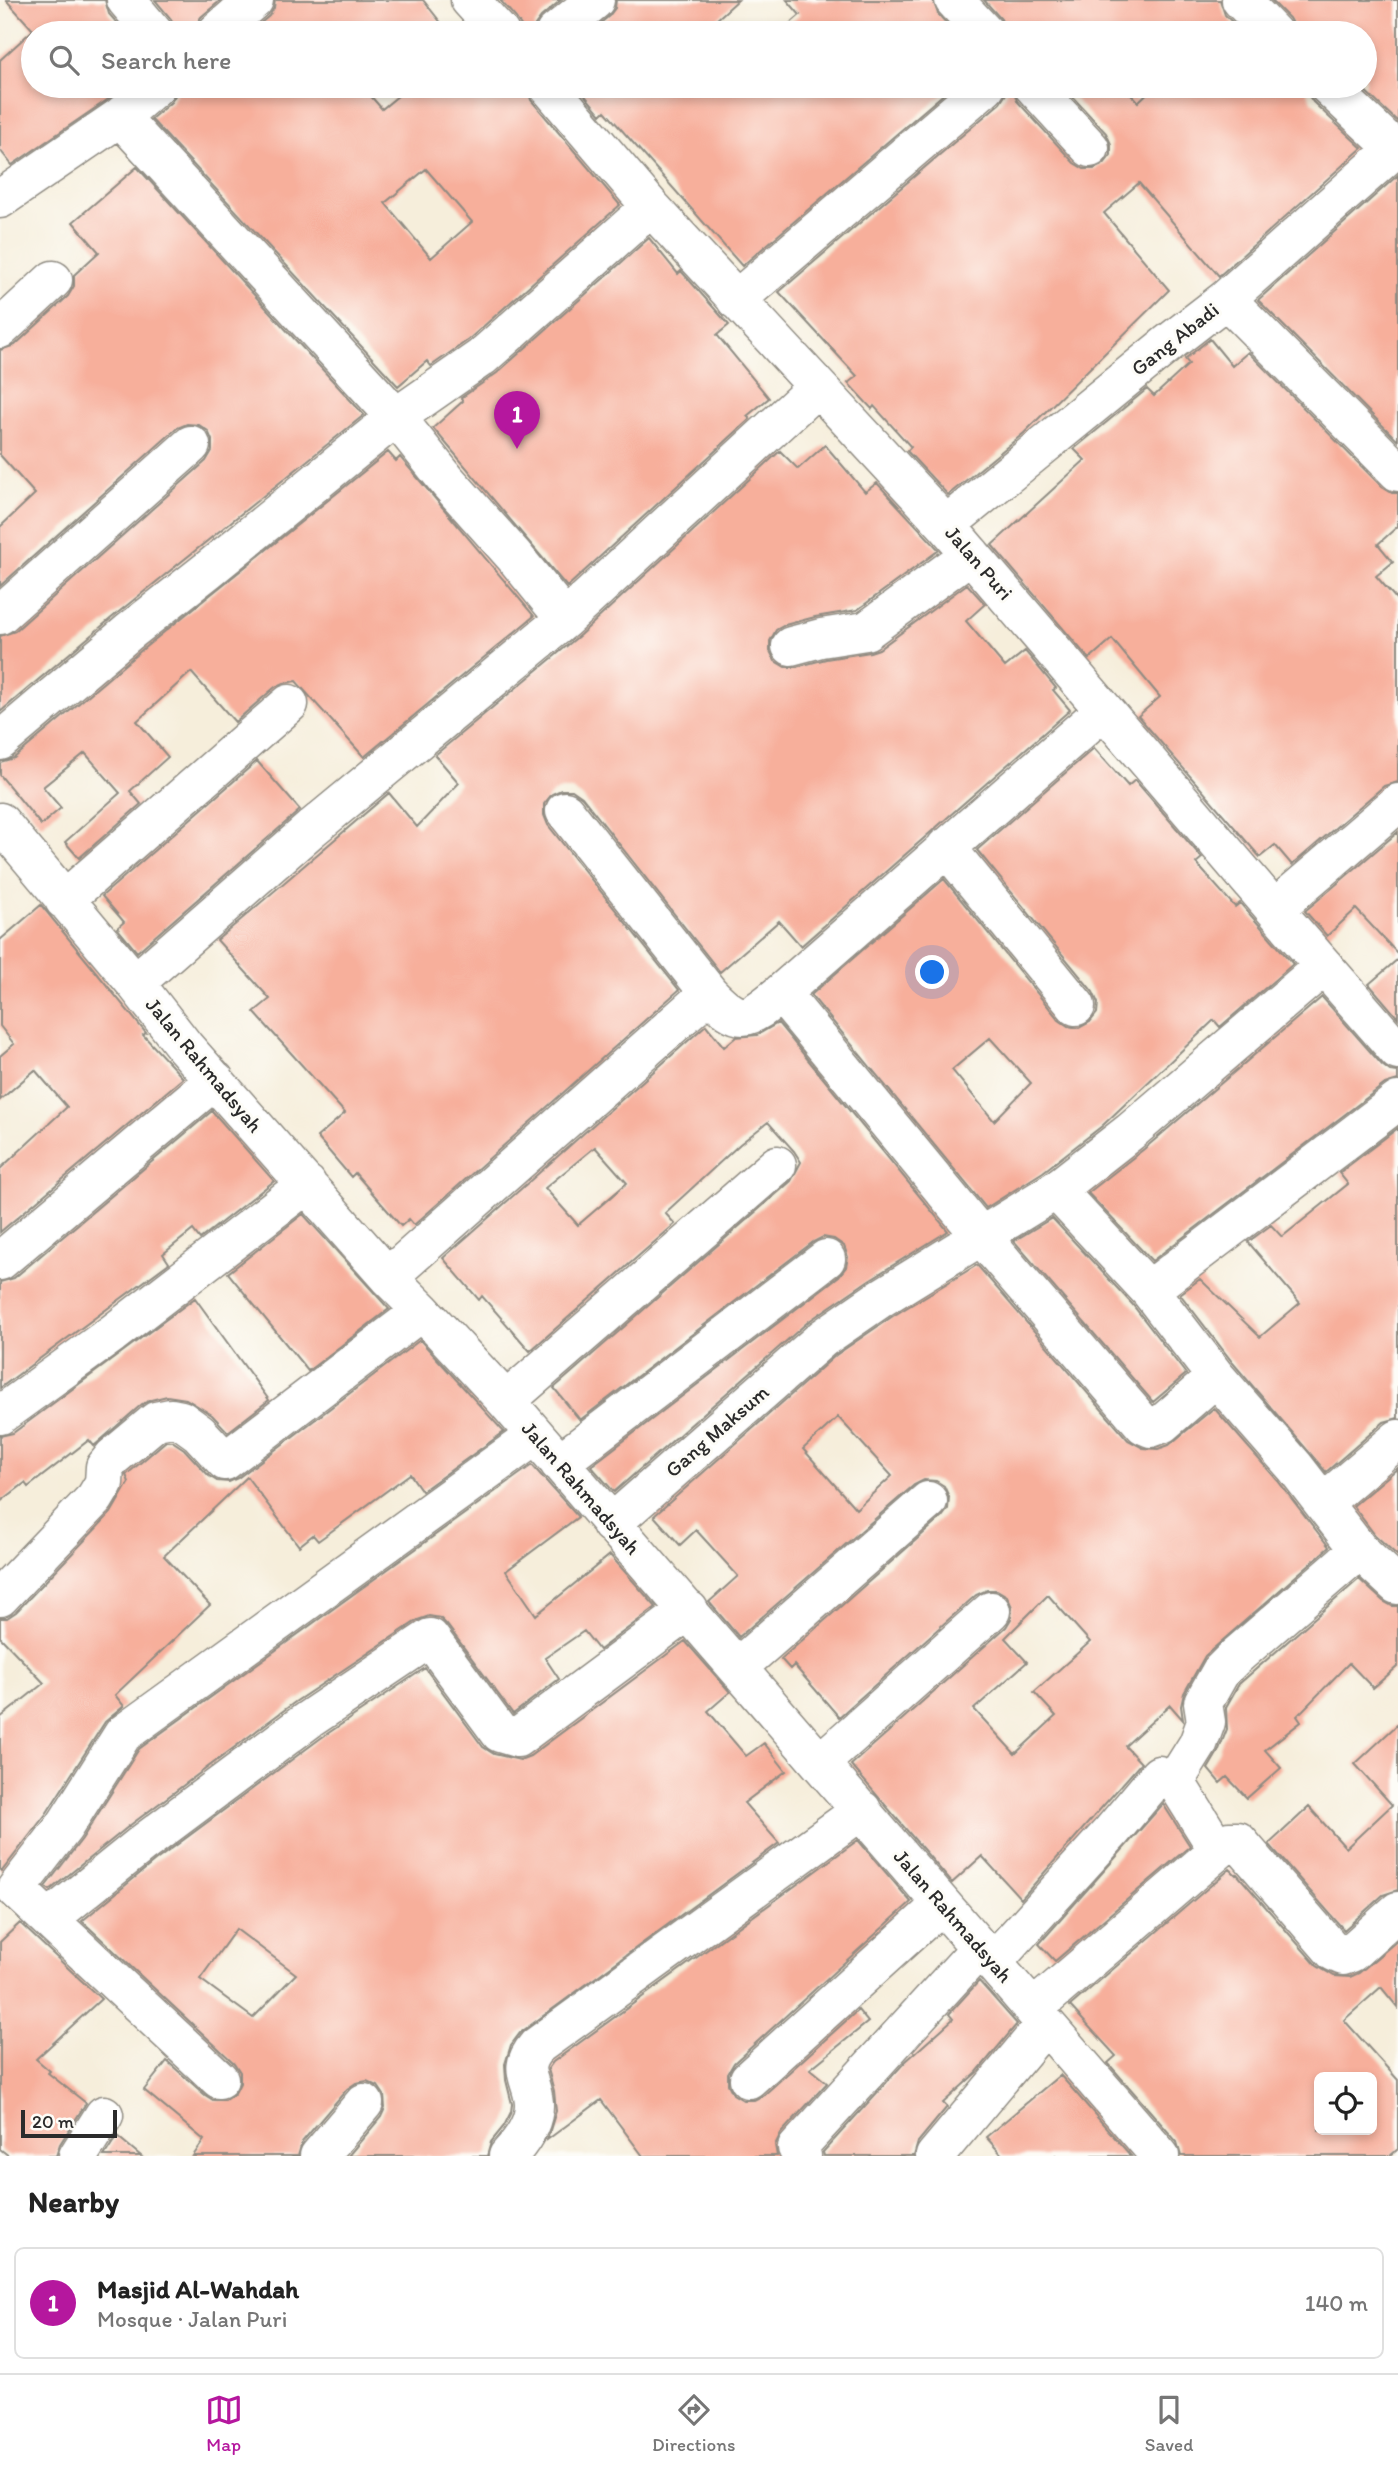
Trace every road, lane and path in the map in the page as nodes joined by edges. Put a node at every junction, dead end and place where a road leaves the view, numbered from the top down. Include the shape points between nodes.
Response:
1 (127, 0) edge
2 (254, 0) edge
3 (470, 0) edge
4 (596, 0) edge
5 (954, 0) edge
6 (1241, 0) edge
7 (144, 21) edge
8 (230, 21) edge
9 (489, 21) edge
10 (570, 21) edge
11 (974, 21) edge
12 (1261, 21) edge
13 (142, 98) edge
14 (558, 98) edge
15 (972, 98) edge
16 (1044, 98) edge
17 (1341, 98) edge
18 (120, 117) junction
19 (1090, 148) dead end
20 (1396, 148) edge
21 (0, 199) edge
22 (651, 207) junction
23 (53, 280) dead end
24 (1226, 299) junction
25 (736, 300) junction
26 (0, 329) edge
27 (817, 387) junction
28 (396, 417) junction
29 (191, 445) dead end
30 (1398, 472) edge
31 (946, 525) junction
32 (971, 554) junction
33 (0, 615) edge
34 (565, 619) junction
35 (791, 646) dead end
36 (289, 704) dead end
37 (1104, 710) junction
38 (0, 741) edge
39 (1398, 803) edge
40 (565, 811) dead end
41 (0, 822) edge
42 (946, 847) junction
43 (64, 900) junction
44 (1274, 909) junction
45 (1324, 966) junction
46 (135, 983) junction
47 (709, 993) junction
48 (781, 993) junction
49 (1076, 1006) dead end
50 (1396, 1046) edge
51 (215, 1080) junction
52 (1398, 1101) edge
53 (777, 1165) dead end
54 (307, 1184) junction
55 (1056, 1190) junction
56 (981, 1236) junction
57 (826, 1259) dead end
58 (0, 1261) edge
59 (388, 1277) junction
60 (1149, 1290) junction
61 (422, 1311) junction
62 (1216, 1377) junction
63 (506, 1401) junction
64 (0, 1415) edge
65 (1398, 1438) edge
66 (547, 1449) junction
67 (928, 1501) dead end
68 (1323, 1503) junction
69 (611, 1524) junction
70 (1360, 1550) junction
71 (1397, 1585) edge
72 (0, 1597) edge
73 (689, 1610) junction
74 (990, 1611) dead end
75 (738, 1667) junction
76 (820, 1763) junction
77 (1159, 1775) dead end
78 (862, 1810) junction
79 (1218, 1850) junction
80 (941, 1905) junction
81 (1398, 1911) edge
82 (49, 1919) junction
83 (986, 1956) junction
84 (1039, 2017) junction
85 (219, 2079) dead end
86 (749, 2079) dead end
87 (364, 2103) dead end
88 (104, 2115) dead end
89 (78, 2156) edge
90 (319, 2156) edge
91 (508, 2156) edge
92 (802, 2156) edge
93 (936, 2156) edge
94 (1160, 2156) edge

1 - 7 street
2 - 8 street
3 - 9 street
4 - 10 street
5 - 11 street
6 - 12 street
13 - 18 street
14 - 22 street, Jalan Puri
15 - 25 street
16 - 19 street
17 - 20 street
18 - 21 street
18 - 28 street
20 - 24 street, Gang Abadi
22 - 25 street, Jalan Puri
22 - 28 street via 482,356
23 - 26 street
24 - 30 street
24 - 31 street, Gang Abadi
25 - 27 street, Jalan Puri
27 - 31 street, Jalan Puri
27 - 34 street
28 - 34 street
28 - 38 street
29 - 33 street
31 - 32 street, Jalan Puri
32 - 35 street via 866,631
32 - 37 street, Jalan Puri
34 - 46 street via 311,829
36 - 43 street
37 - 42 street
37 - 44 street, Jalan Puri
39 - 44 street
40 - 47 street
41 - 43 street, Jalan Rahmadsyah
42 - 48 street
42 - 49 street
43 - 46 street, Jalan Rahmadsyah
44 - 45 street, Jalan Puri
45 - 50 street, Jalan Puri
45 - 55 street, Gang Maksum
46 - 51 street, Jalan Rahmadsyah
47 - 48 street via 728,1012 743,1017
47 - 59 street
48 - 56 street
51 - 54 street, Jalan Rahmadsyah
51 - 58 street
52 - 60 street
53 - 63 street
54 - 59 street, Jalan Rahmadsyah
54 - 64 street
55 - 56 street, Gang Maksum
55 - 60 street
56 - 62 street via 1144,1425 1162,1424
56 - 69 street, Gang Maksum via 823,1338
57 - 66 street
59 - 61 street, Jalan Rahmadsyah
60 - 62 street
61 - 63 street, Jalan Rahmadsyah
61 - 72 street via 225,1461 181,1420 156,1421 113,1457 95,1498
62 - 68 street
63 - 66 street, Jalan Rahmadsyah
65 - 68 street
66 - 69 street, Jalan Rahmadsyah
66 - 82 street via 123,1734 64,1827 16,1889
67 - 75 street
68 - 70 street
69 - 73 street, Jalan Rahmadsyah
70 - 71 street
70 - 79 street via 1234,1658 1203,1703 1206,1722 1178,1776 1180,1789
73 - 75 street, Jalan Rahmadsyah
73 - 82 street via 517,1738 500,1733 430,1638 297,1728
74 - 76 street
75 - 76 street, Jalan Rahmadsyah
76 - 78 street, Jalan Rahmadsyah
77 - 83 street
78 - 80 street, Jalan Rahmadsyah
78 - 91 street via 537,2046 529,2055 525,2073 534,2102 531,2118 523,2141
79 - 81 street via 1238,1841 1334,1952 1343,1956
79 - 84 street
80 - 83 street, Jalan Rahmadsyah
80 - 86 street
82 - 85 street
83 - 84 street, Jalan Rahmadsyah
83 - 92 street via 797,2148
84 - 93 street
84 - 94 street, Jalan Rahmadsyah
87 - 90 street
88 - 89 street

